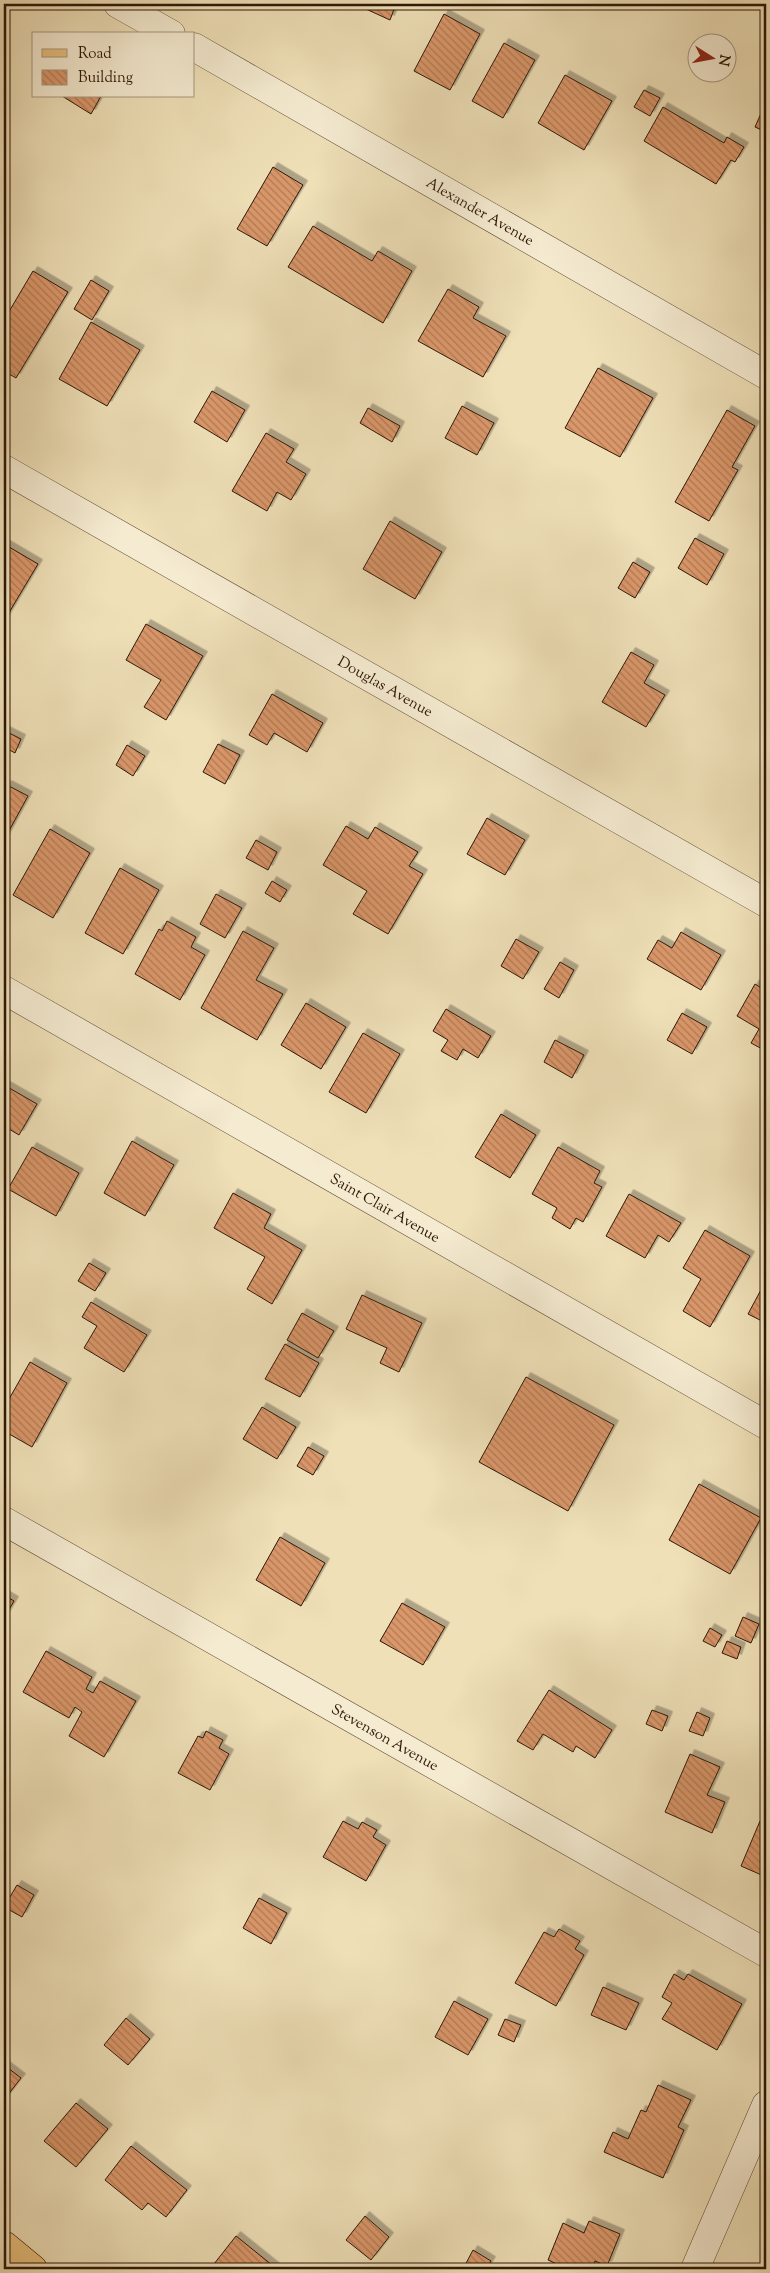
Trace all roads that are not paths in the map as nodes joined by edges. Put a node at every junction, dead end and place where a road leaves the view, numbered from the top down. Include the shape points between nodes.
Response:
1 (118, 4) edge
2 (167, 32) edge
3 (195, 48) edge
4 (766, 376) edge
5 (4, 469) edge
6 (766, 903) edge
7 (4, 990) edge
8 (766, 1425) edge
9 (4, 1521) edge
10 (766, 1953) edge
11 (766, 2105) edge
12 (4, 2245) edge
13 (33, 2269) edge
14 (695, 2269) edge

1 - 2 street
3 - 4 street, Alexander Avenue
5 - 6 street, Douglas Avenue
7 - 8 street, Saint Clair Avenue
9 - 10 street, Stevenson Avenue
11 - 14 street
12 - 13 main road

